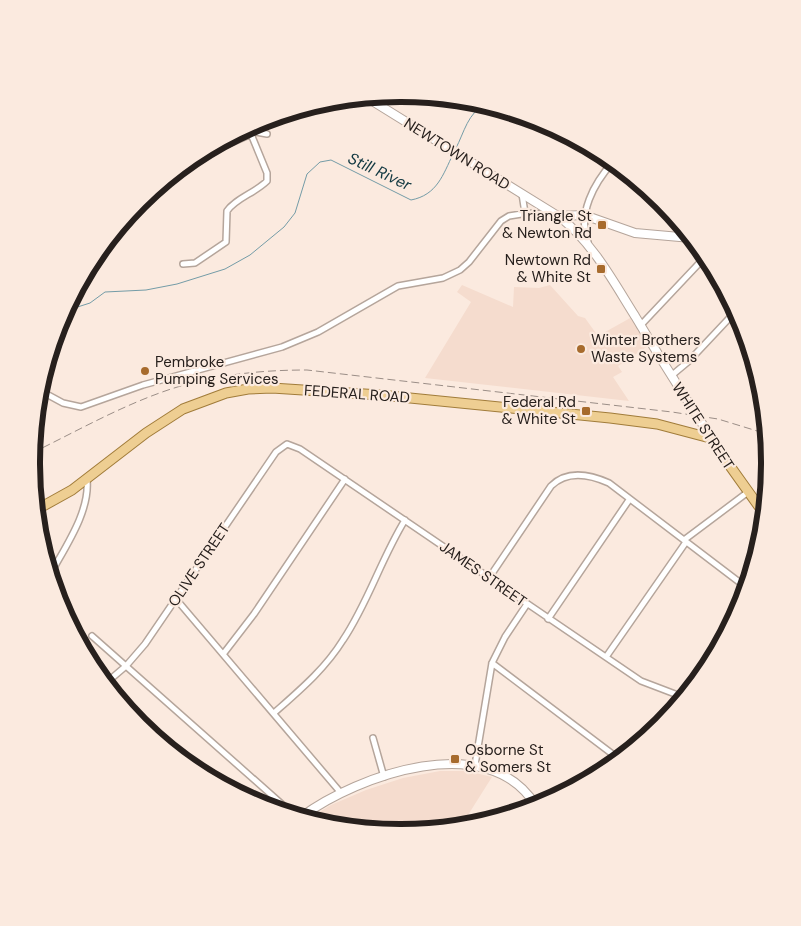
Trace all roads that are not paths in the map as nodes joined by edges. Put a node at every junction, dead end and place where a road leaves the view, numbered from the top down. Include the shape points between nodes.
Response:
1 (376, 103) edge
2 (258, 132) edge
3 (267, 134) dead end
4 (252, 135) edge
5 (608, 168) edge
6 (522, 194) junction
7 (525, 213) junction
8 (557, 216) junction
9 (584, 216) junction
10 (681, 236) edge
11 (588, 243) junction
12 (700, 263) edge
13 (183, 264) dead end
14 (730, 317) edge
15 (640, 326) junction
16 (671, 376) junction
17 (47, 394) edge
18 (710, 438) junction
19 (287, 444) joint
20 (345, 479) junction
21 (87, 480) junction
22 (748, 492) junction
23 (629, 500) junction
24 (43, 506) edge
25 (758, 506) edge
26 (405, 520) junction
27 (685, 541) junction
28 (55, 565) edge
29 (489, 578) junction
30 (741, 583) edge
31 (176, 599) junction
32 (527, 604) junction
33 (548, 619) junction
34 (92, 636) dead end
35 (224, 653) junction
36 (606, 657) junction
37 (492, 663) junction
38 (126, 666) junction
39 (111, 678) edge
40 (676, 695) edge
41 (274, 713) junction
42 (373, 738) dead end
43 (613, 754) edge
44 (475, 765) junction
45 (384, 777) junction
46 (341, 793) junction
47 (530, 799) edge
48 (279, 802) edge
49 (310, 812) edge

1 - 6 main road, NEWTOWN ROAD
2 - 3 street
4 - 13 street via 267,173 267,181 227,211 226,242 195,262
5 - 9 street via 598,182
6 - 7 street, NEWTOWN ROAD
6 - 8 main road, NEWTOWN ROAD
7 - 8 street
7 - 17 street via 501,221 469,262 451,275 398,286 297,342 143,385 81,407 63,403
8 - 9 main road
8 - 11 main road, WHITE STREET
9 - 10 main road via 635,233
9 - 11 street via 583,231
11 - 15 main road, WHITE STREET
12 - 15 street
14 - 16 street
15 - 16 main road, WHITE STREET
16 - 18 main road, WHITE STREET
18 - 21 main road, FEDERAL ROAD via 657,424 601,417 380,395 248,389 226,393 182,409 146,432
18 - 22 main road, WHITE STREET
19 - 20 street, JAMES STREET
19 - 31 street, OLIVE STREET via 276,452
20 - 26 street, JAMES STREET
20 - 35 street
21 - 24 main road, FEDERAL ROAD
21 - 28 street via 88,493 81,513
22 - 25 main road, WHITE STREET
22 - 27 street
23 - 27 street
23 - 29 street via 609,483 596,477 569,475 559,478
23 - 33 street
26 - 29 street, JAMES STREET
26 - 41 street via 389,546 345,639 313,678
27 - 30 street
27 - 36 street
29 - 32 street, JAMES STREET
31 - 35 street
31 - 38 street, OLIVE STREET
32 - 33 street, JAMES STREET
32 - 37 street
33 - 36 street, JAMES STREET
34 - 38 street
35 - 41 street
36 - 40 street, JAMES STREET via 641,681
37 - 43 street
37 - 44 street
38 - 39 street, OLIVE STREET
38 - 48 street
41 - 46 street
42 - 45 street
44 - 45 main road via 432,765
44 - 47 main road via 513,780
45 - 46 main road
46 - 49 main road

